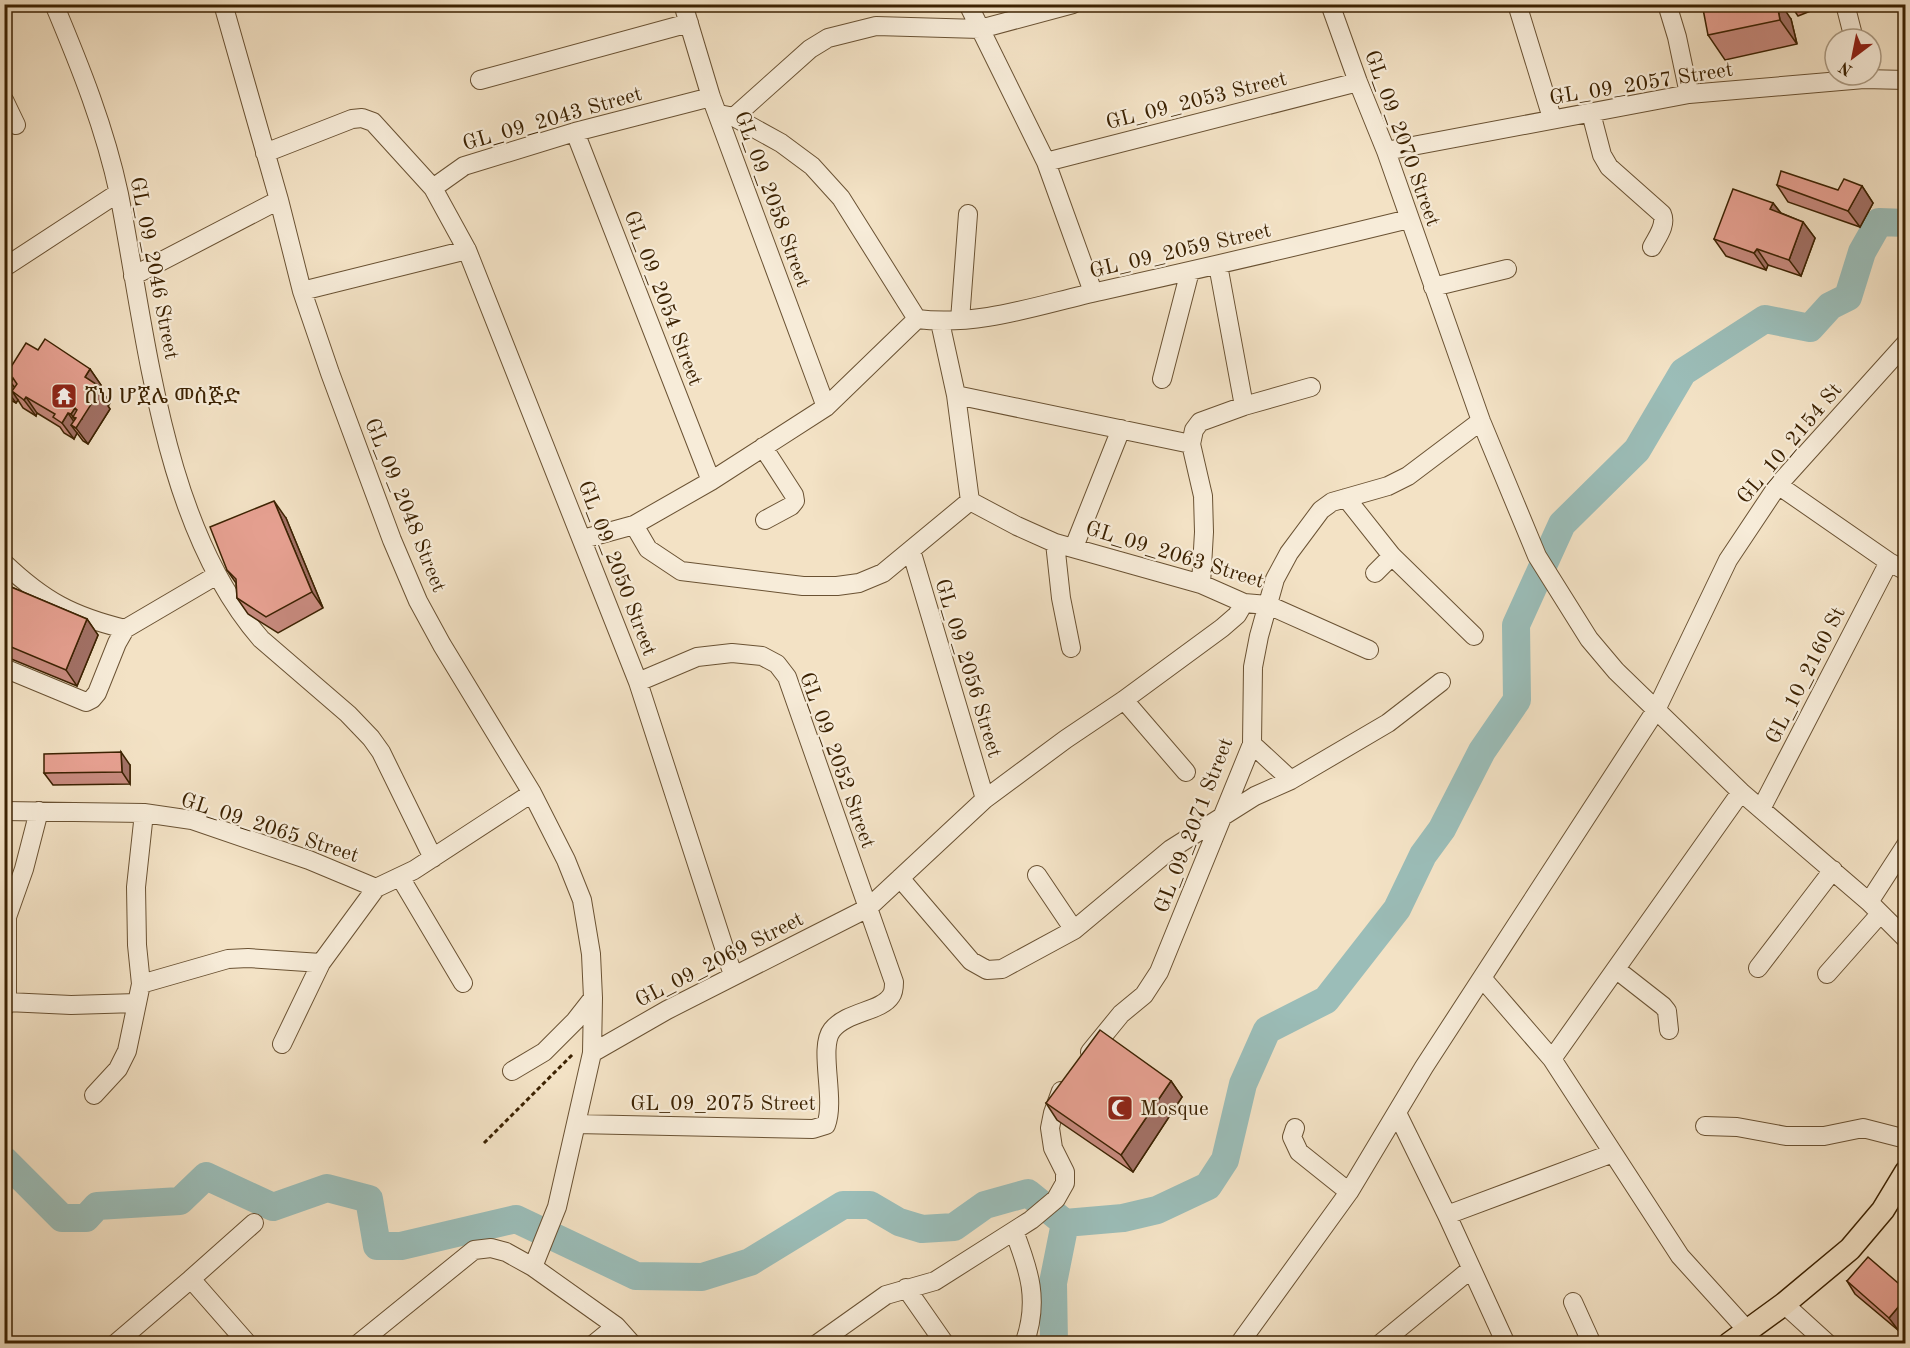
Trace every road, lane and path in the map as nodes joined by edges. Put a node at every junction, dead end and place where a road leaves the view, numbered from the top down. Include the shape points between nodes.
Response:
1 (54, 4) edge
2 (224, 4) edge
3 (682, 4) edge
4 (968, 4) edge
5 (1073, 4) edge
6 (1330, 4) edge
7 (1516, 4) edge
8 (1668, 4) edge
9 (1845, 4) edge
10 (689, 23) junction
11 (1851, 27) edge
12 (980, 29) junction
13 (480, 80) dead end
14 (1883, 80) edge
15 (1823, 81) edge
16 (1358, 82) junction
17 (1904, 84) edge
18 (1689, 94) junction
19 (711, 97) junction
20 (4, 100) edge
21 (1591, 113) junction
22 (726, 116) junction
23 (1552, 118) junction
24 (16, 125) dead end
25 (575, 132) junction
26 (1386, 151) junction
27 (265, 153) junction
28 (1046, 162) junction
29 (433, 188) junction
30 (118, 193) junction
31 (279, 200) junction
32 (968, 214) dead end
33 (1409, 219) junction
34 (1652, 247) dead end
35 (467, 250) junction
36 (6, 264) edge
37 (1218, 266) junction
38 (1507, 269) dead end
39 (1190, 271) junction
40 (133, 276) junction
41 (1433, 287) junction
42 (302, 291) junction
43 (1093, 292) junction
44 (917, 319) junction
45 (960, 320) junction
46 (940, 322) junction
47 (1905, 343) edge
48 (1162, 379) dead end
49 (1311, 387) dead end
50 (956, 395) junction
51 (1244, 406) junction
52 (826, 407) junction
53 (1481, 421) junction
54 (1121, 429) junction
55 (1191, 444) junction
56 (763, 447) junction
57 (711, 481) junction
58 (1778, 485) junction
59 (1346, 498) junction
60 (970, 501) junction
61 (765, 520) dead end
62 (634, 525) junction
63 (583, 540) junction
64 (1055, 543) junction
65 (1074, 548) junction
66 (911, 550) junction
67 (1392, 556) junction
68 (1889, 562) junction
69 (4, 563) edge
70 (1905, 571) edge
71 (1375, 573) dead end
72 (218, 575) junction
73 (1202, 584) junction
74 (1244, 603) junction
75 (1268, 605) junction
76 (125, 629) junction
77 (1474, 636) dead end
78 (1071, 648) dead end
79 (1368, 650) dead end
80 (4, 669) edge
81 (638, 682) junction
82 (1441, 682) dead end
83 (1124, 700) junction
84 (1656, 711) junction
85 (1252, 744) junction
86 (1186, 772) dead end
87 (1291, 780) junction
88 (1741, 792) junction
89 (532, 794) junction
90 (985, 799) junction
91 (1761, 809) junction
92 (4, 811) edge
93 (39, 811) junction
94 (144, 813) junction
95 (1223, 817) junction
96 (1905, 844) edge
97 (433, 858) junction
98 (1833, 870) junction
99 (1037, 875) dead end
100 (400, 877) junction
101 (900, 878) junction
102 (376, 888) junction
103 (868, 908) junction
104 (1875, 908) junction
105 (1074, 930) junction
106 (1905, 939) edge
107 (321, 963) junction
108 (1758, 968) dead end
109 (1617, 970) junction
110 (1827, 974) dead end
111 (733, 975) junction
112 (1482, 978) junction
113 (463, 983) dead end
114 (141, 984) junction
115 (593, 998) junction
116 (137, 1003) junction
117 (6, 1005) edge
118 (1669, 1030) dead end
119 (282, 1044) dead end
120 (591, 1045) junction
121 (1552, 1059) junction
122 (512, 1071) dead end
123 (94, 1095) dead end
124 (1396, 1113) junction
125 (576, 1124) junction
126 (1705, 1126) dead end
127 (1294, 1128) dead end
128 (1905, 1139) edge
129 (484, 1143) dead end
130 (1613, 1153) junction
131 (1905, 1172) edge
132 (1349, 1192) junction
133 (1447, 1215) junction
134 (254, 1223) dead end
135 (1014, 1231) junction
136 (534, 1267) junction
137 (1471, 1269) junction
138 (191, 1279) junction
139 (906, 1288) junction
140 (1573, 1302) dead end
141 (1784, 1304) junction
142 (616, 1326) junction
143 (1747, 1330) junction
144 (115, 1344) edge
145 (248, 1344) edge
146 (358, 1344) edge
147 (594, 1344) edge
148 (632, 1344) edge
149 (817, 1344) edge
150 (945, 1344) edge
151 (1024, 1344) edge
152 (1239, 1344) edge
153 (1380, 1344) edge
154 (1506, 1344) edge
155 (1592, 1344) edge
156 (1729, 1344) edge
157 (1828, 1344) edge

1 - 30 street, GL_09_2046 Street via 105,136
2 - 27 street, GL_09_2048 Street
3 - 10 street, GL_09_2058 Street
4 - 12 street
5 - 12 street
6 - 16 street, GL_09_2070 Street
7 - 23 street
8 - 18 street
9 - 11 street
10 - 13 street
10 - 19 street, GL_09_2058 Street
12 - 22 street via 876,26 828,38
12 - 28 street
14 - 17 street, GL_09_2057 Street
15 - 18 street, GL_09_2057 Street
16 - 26 street, GL_09_2070 Street
16 - 28 street, GL_09_2053 Street
18 - 21 street, GL_09_2057 Street
19 - 22 street, GL_09_2058 Street
19 - 25 street, GL_09_2043 Street
20 - 24 street
21 - 23 street, GL_09_2057 Street
21 - 34 street via 1609,167 1665,219
22 - 44 street via 781,143 812,166 841,198
22 - 52 street, GL_09_2058 Street
23 - 26 street, GL_09_2057 Street
25 - 29 street, GL_09_2043 Street via 464,166
25 - 57 street, GL_09_2054 Street
26 - 33 street, GL_09_2070 Street
27 - 29 street via 362,118 373,122
27 - 31 street, GL_09_2048 Street
28 - 43 street
29 - 35 street, GL_09_2050 Street
30 - 36 street
30 - 40 street, GL_09_2046 Street
31 - 40 street
31 - 42 street, GL_09_2048 Street
32 - 45 street
33 - 37 street, GL_09_2059 Street
33 - 41 street, GL_09_2070 Street
35 - 42 street
35 - 63 street, GL_09_2050 Street
37 - 39 street, GL_09_2059 Street
37 - 51 street
38 - 41 street
39 - 43 street, GL_09_2059 Street
39 - 48 street
40 - 72 street, GL_09_2046 Street via 161,418 184,497
41 - 53 street, GL_09_2070 Street
42 - 89 street, GL_09_2048 Street via 418,601
43 - 45 street, GL_09_2059 Street via 1016,312
44 - 46 street, GL_09_2059 Street
44 - 52 street
45 - 46 street, GL_09_2059 Street
46 - 50 street
47 - 58 street, GL_10_2154 St
49 - 51 street
50 - 54 street
50 - 60 street
51 - 55 street via 1200,422
52 - 56 street
53 - 59 street, GL_09_2071 Street via 1408,476
53 - 84 street, GL_09_2070 Street via 1537,556 1589,639
54 - 55 street
54 - 65 street
55 - 73 street via 1203,495
56 - 57 street
56 - 61 street via 795,501
57 - 62 street
58 - 68 street
58 - 84 street, GL_10_2154 St via 1728,560
59 - 67 street
59 - 75 street, GL_09_2071 Street via 1321,510 1288,553
60 - 64 street, GL_09_2063 Street
60 - 66 street
62 - 63 street
62 - 66 street via 648,549 681,572 803,586 859,583 883,573
63 - 81 street, GL_09_2050 Street
64 - 65 street, GL_09_2063 Street
64 - 78 street
65 - 73 street, GL_09_2063 Street
66 - 90 street, GL_09_2056 Street
67 - 71 street
67 - 77 street
68 - 70 street
68 - 91 street, GL_10_2160 St
69 - 76 street via 54,604 98,623
72 - 76 street
72 - 97 street, GL_09_2046 Street via 261,639 371,738
73 - 74 street, GL_09_2063 Street
74 - 75 street, GL_09_2063 Street
74 - 83 street, GL_09_2069 Street via 1222,628
75 - 79 street, GL_09_2063 Street
75 - 85 street, GL_09_2071 Street via 1253,668
76 - 80 street via 97,693 86,702
81 - 103 street, GL_09_2052 Street via 697,657 732,653 762,656 777,664 787,677
81 - 111 street, GL_09_2050 Street
82 - 87 street via 1388,723
83 - 86 street
83 - 90 street, GL_09_2069 Street
84 - 88 street, GL_09_2070 Street
84 - 112 street, GL_10_2154 St
85 - 87 street
85 - 95 street, GL_09_2071 Street
87 - 95 street via 1255,796
88 - 91 street, GL_09_2070 Street
88 - 109 street
89 - 97 street
89 - 115 street, GL_09_2048 Street via 582,900
90 - 101 street, GL_09_2069 Street
91 - 98 street, GL_09_2070 Street
92 - 93 street, GL_09_2065 Street
93 - 94 street, GL_09_2065 Street
93 - 117 street via 7,917
94 - 102 street, GL_09_2065 Street via 192,820 309,860
94 - 114 street via 136,887
95 - 105 street via 1172,849
95 - 135 street, GL_09_2071 Street via 1159,972 1144,995 1121,1014 1061,1091 1050,1128 1065,1182 1056,1199
96 - 104 street
97 - 100 street
98 - 104 street, GL_09_2070 Street
98 - 108 street
99 - 105 street
100 - 102 street
100 - 113 street
101 - 103 street, GL_09_2069 Street
101 - 105 street via 971,961 987,970 1002,969
102 - 107 street
103 - 111 street, GL_09_2069 Street
103 - 125 street, GL_09_2075 Street via 894,982 893,995 885,1003 843,1019 831,1031 826,1044 830,1113 826,1125 813,1129
104 - 106 street, GL_09_2070 Street
104 - 110 street
107 - 114 street via 228,959
107 - 119 street
109 - 118 street via 1663,1006
109 - 121 street
111 - 120 street, GL_09_2069 Street
112 - 121 street
112 - 124 street, GL_10_2154 St
114 - 116 street
115 - 120 street, GL_09_2048 Street
115 - 122 street via 544,1052
116 - 117 street
116 - 123 street via 127,1051 118,1069
120 - 125 street, GL_09_2048 Street
120 - 129 path
121 - 130 street
124 - 132 street, GL_10_2154 St
124 - 133 street
125 - 136 street, GL_09_2048 Street via 557,1207
126 - 128 street via 1786,1136 1824,1136 1863,1128
127 - 132 street via 1292,1137 1299,1152
130 - 133 street
130 - 143 street via 1680,1256
131 - 141 main road via 1863,1235
132 - 152 street, GL_10_2154 St
133 - 137 street
134 - 138 street
135 - 139 street via 935,1281
135 - 151 street via 1030,1275 1032,1307
136 - 142 street
136 - 146 street via 506,1252 491,1248 474,1250
137 - 153 street
137 - 154 street
138 - 144 street
138 - 145 street
139 - 149 street via 886,1295
139 - 150 street
140 - 155 street
141 - 143 main road
141 - 157 street
142 - 147 street
142 - 148 street
143 - 156 main road

